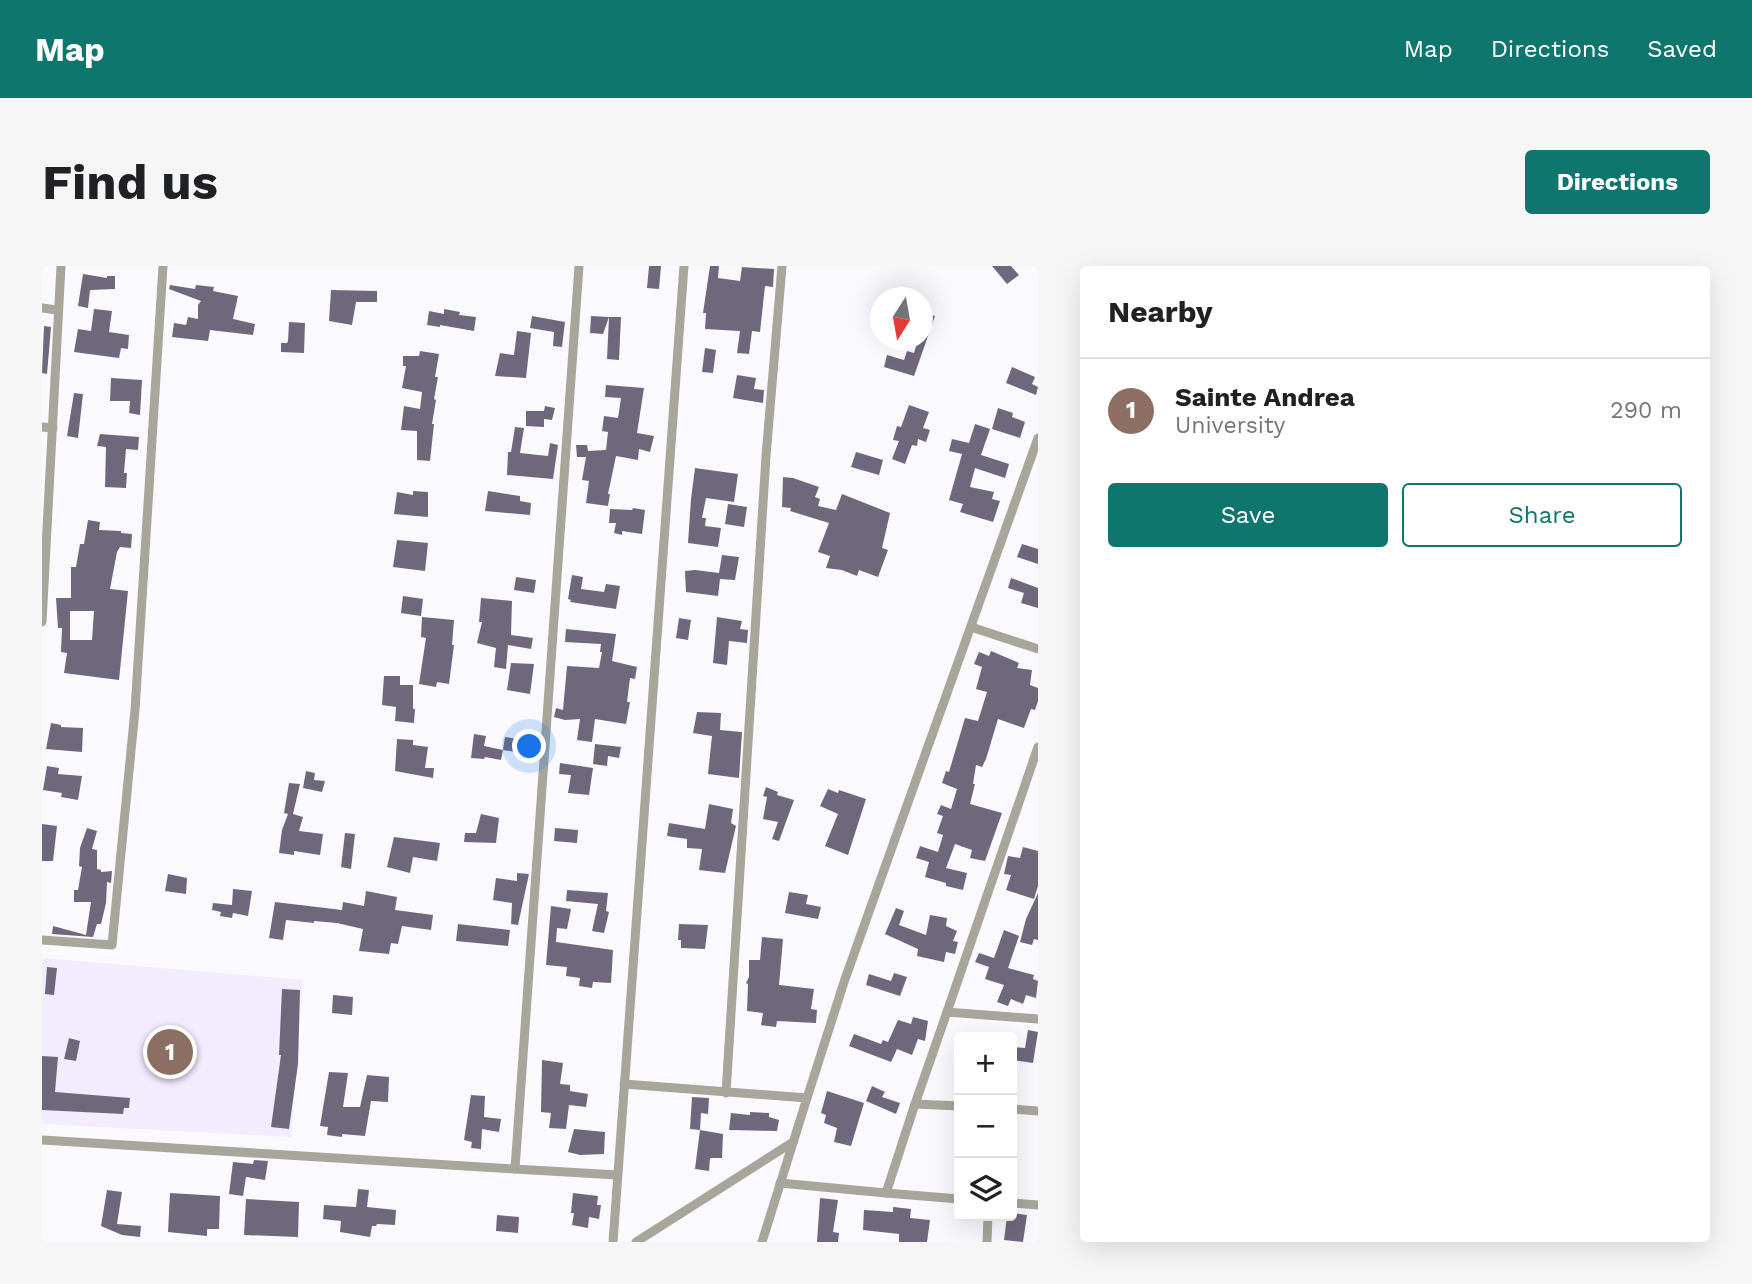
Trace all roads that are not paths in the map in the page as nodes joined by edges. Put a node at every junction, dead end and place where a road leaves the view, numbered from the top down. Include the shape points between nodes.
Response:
1 (61, 266) edge
2 (163, 266) edge
3 (579, 266) edge
4 (684, 266) edge
5 (782, 266) edge
6 (42, 307) edge
7 (57, 310) junction
8 (42, 427) edge
9 (53, 428) junction
10 (1038, 438) edge
11 (44, 552) edge
12 (42, 622) edge
13 (971, 627) junction
14 (1038, 649) edge
15 (1038, 747) edge
16 (42, 940) edge
17 (947, 1012) junction
18 (1038, 1020) edge
19 (624, 1084) junction
20 (726, 1093) junction
21 (807, 1098) junction
22 (915, 1104) junction
23 (954, 1106) edge
24 (1017, 1109) edge
25 (1038, 1111) edge
26 (42, 1140) edge
27 (793, 1142) junction
28 (515, 1169) junction
29 (617, 1175) junction
30 (780, 1183) junction
31 (886, 1193) junction
32 (954, 1199) edge
33 (1017, 1203) edge
34 (1038, 1205) edge
35 (988, 1221) edge
36 (612, 1242) edge
37 (636, 1242) edge
38 (762, 1242) edge
39 (987, 1242) edge

1 - 7 street
2 - 16 street via 135,710 112,945
3 - 28 street
4 - 19 street
5 - 20 street
6 - 7 street
7 - 9 street
8 - 9 street
9 - 11 street
10 - 13 street
11 - 12 street
13 - 14 street
13 - 21 street
15 - 17 street
17 - 18 street
17 - 22 street
19 - 20 street
19 - 29 street
20 - 21 street
21 - 27 street
22 - 23 street
22 - 31 street
24 - 25 street
26 - 28 street
27 - 30 street
27 - 37 street
28 - 29 street
29 - 36 street
30 - 31 street
30 - 38 street
31 - 32 street
33 - 34 street
35 - 39 street

